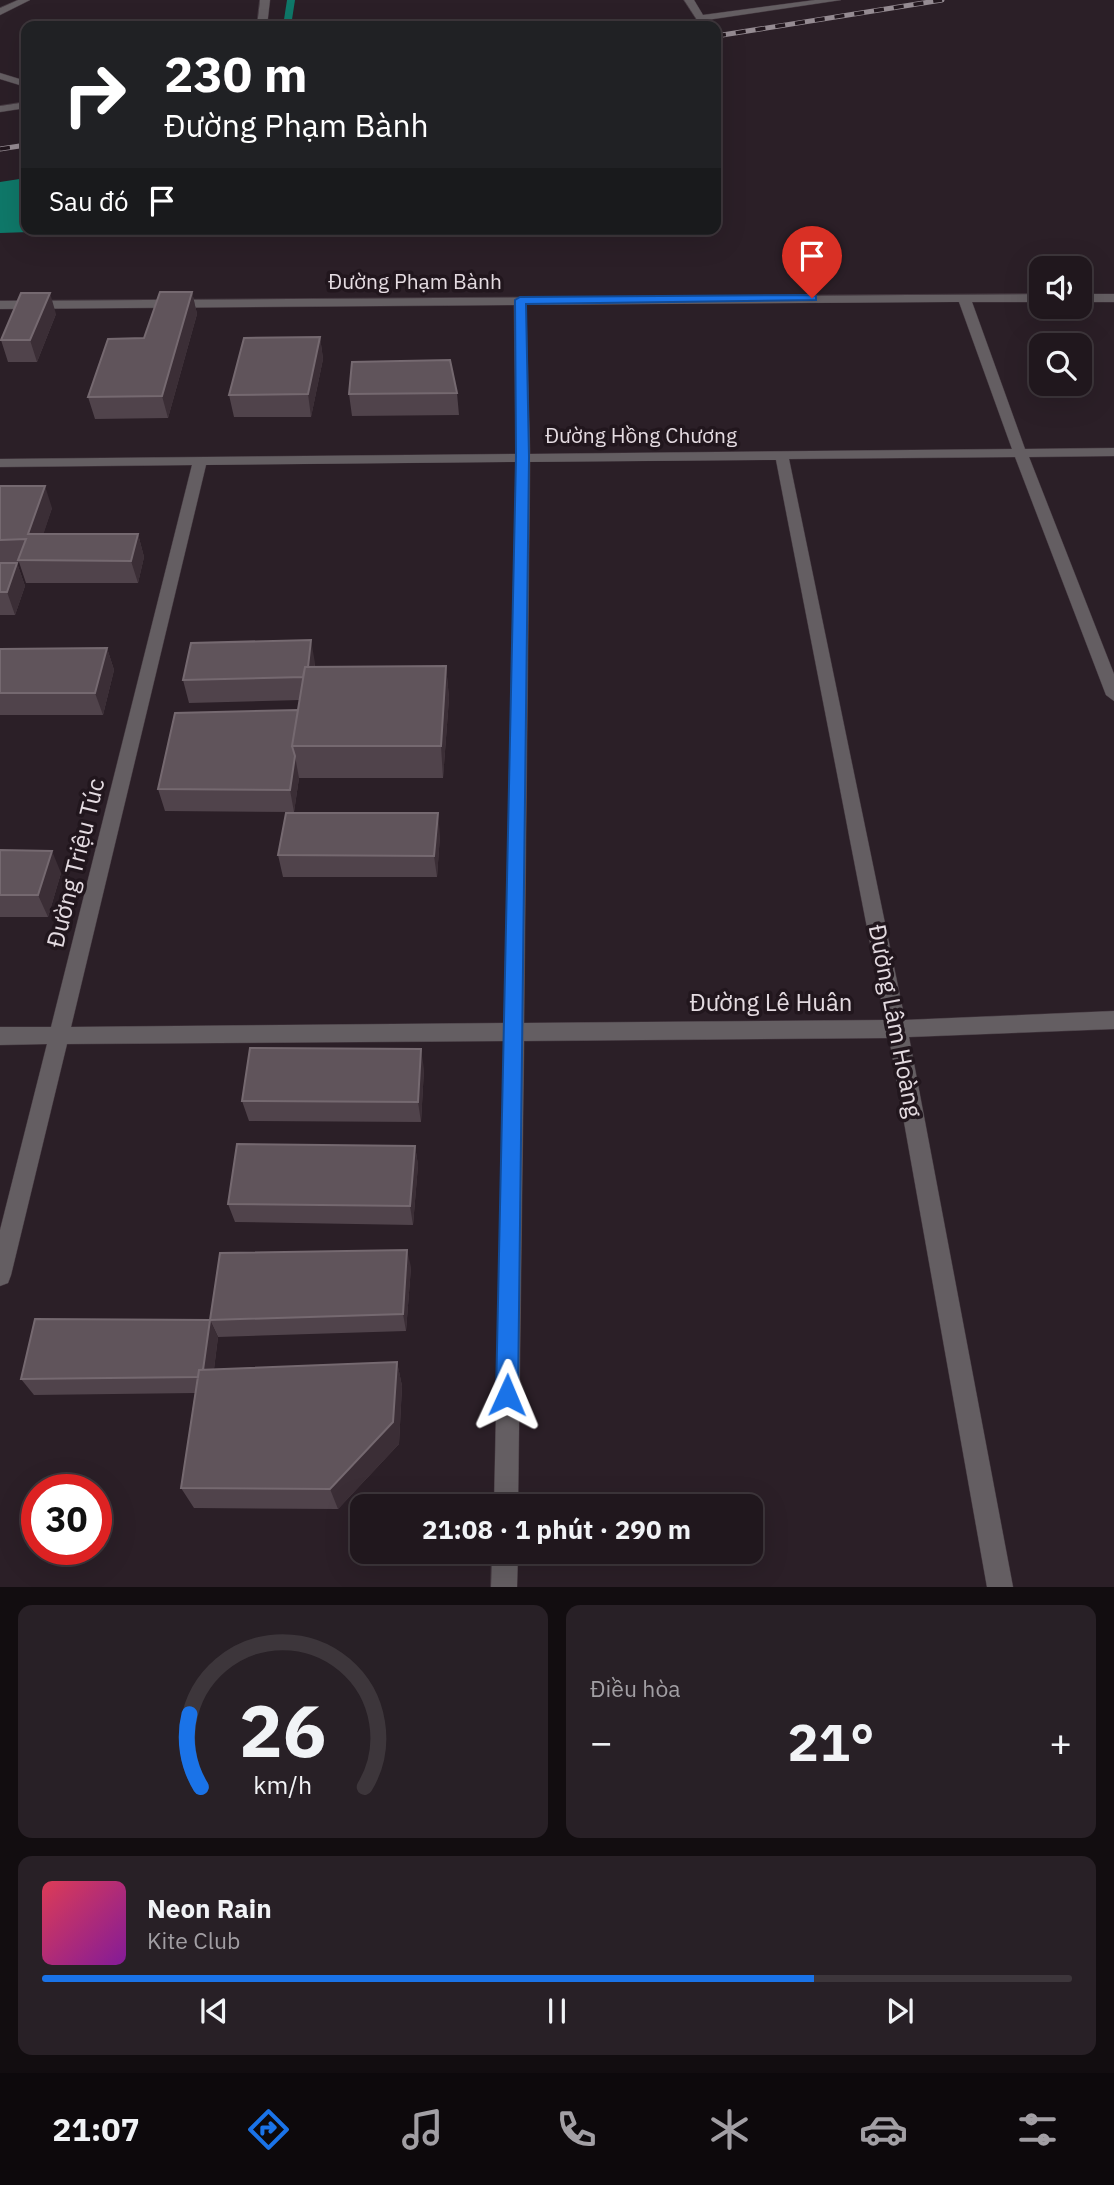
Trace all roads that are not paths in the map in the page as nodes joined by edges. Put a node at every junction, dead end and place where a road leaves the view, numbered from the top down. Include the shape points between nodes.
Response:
1 (25, 0) edge
2 (265, 0) edge
3 (689, 0) edge
4 (836, 0) edge
5 (0, 12) edge
6 (263, 21) edge
7 (0, 76) edge
8 (21, 82) edge
9 (21, 106) edge
10 (0, 109) edge
11 (964, 298) junction
12 (1029, 298) edge
13 (1092, 298) edge
14 (1114, 298) edge
15 (520, 300) junction
16 (0, 305) edge
17 (1114, 452) edge
18 (1020, 453) junction
19 (523, 457) junction
20 (782, 457) junction
21 (200, 462) junction
22 (0, 463) edge
23 (1114, 695) edge
24 (1114, 1020) edge
25 (897, 1029) junction
26 (513, 1031) junction
27 (59, 1036) junction
28 (0, 1037) edge
29 (0, 1275) edge
30 (506, 1494) edge
31 (505, 1564) edge
32 (504, 1587) edge
33 (1000, 1587) edge

1 - 5 street
2 - 6 street
3 - 4 street via 700,18
7 - 8 street
9 - 10 street
11 - 12 street, Đường Phạm Bành
11 - 15 street, Đường Phạm Bành
11 - 18 street
13 - 14 street
15 - 16 street, Đường Phạm Bành
15 - 19 street
17 - 18 street, Đường Hồng Chương
18 - 20 street, Đường Hồng Chương
18 - 23 street
19 - 20 street, Đường Hồng Chương
19 - 21 street, Đường Hồng Chương
19 - 26 street
20 - 25 street, Đường Lâm Hoàng
21 - 22 street, Đường Hồng Chương
21 - 27 street, Đường Triệu Túc
24 - 25 street, Đường Lê Huân
25 - 26 street, Đường Lê Huân
25 - 33 street, Đường Lâm Hoàng
26 - 27 street, Đường Lê Huân
26 - 30 street
27 - 28 street, Đường Lê Huân
27 - 29 street, Đường Triệu Túc
31 - 32 street

